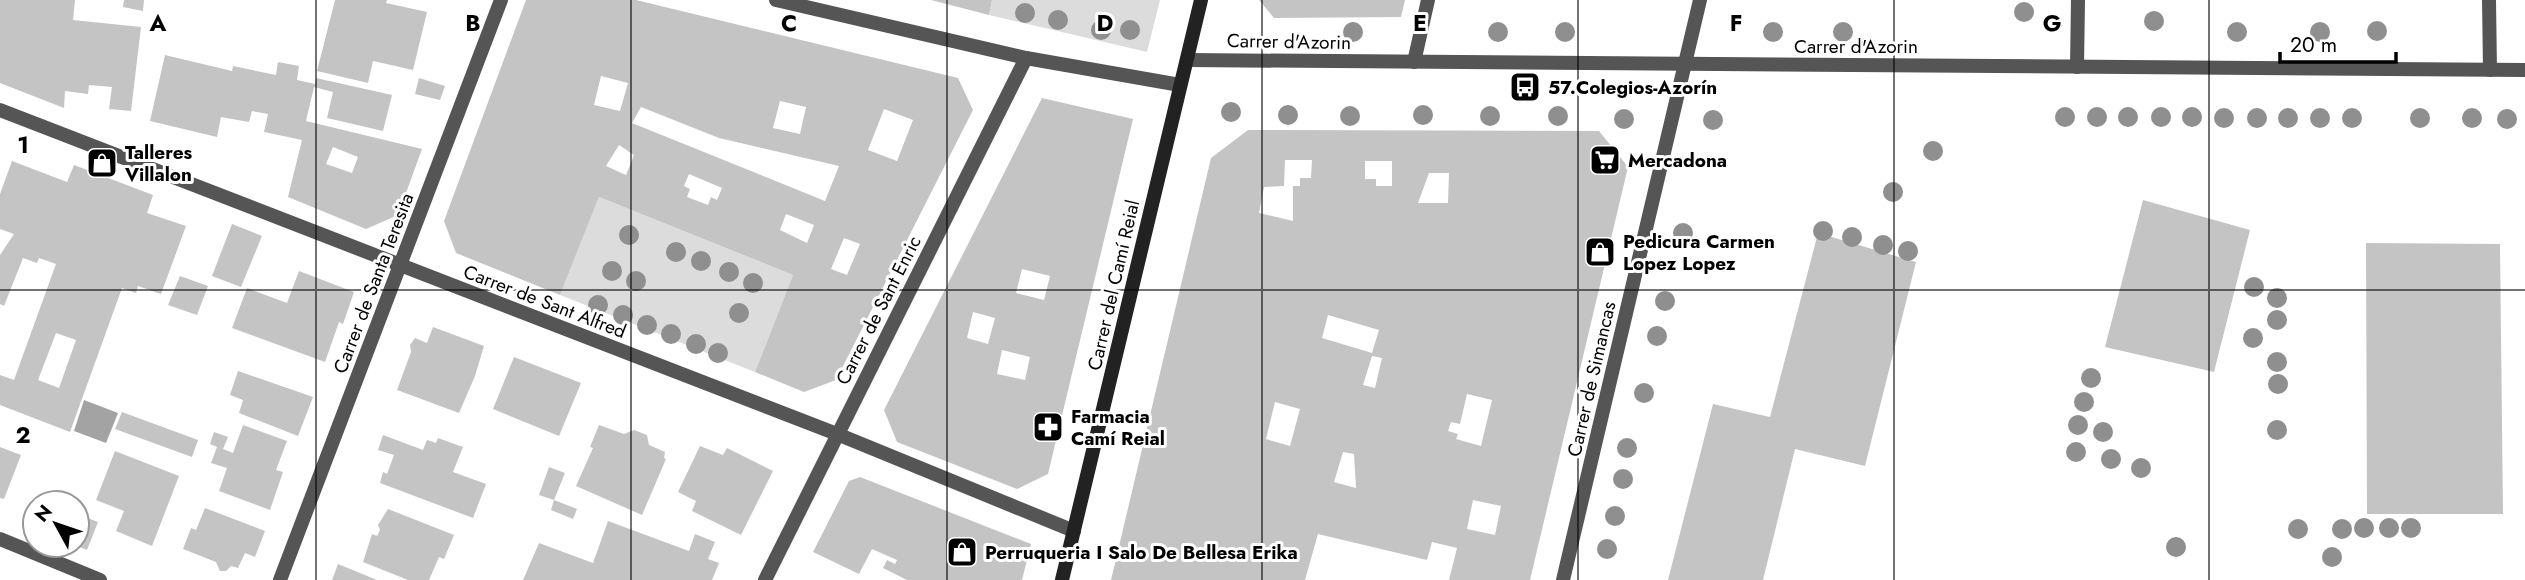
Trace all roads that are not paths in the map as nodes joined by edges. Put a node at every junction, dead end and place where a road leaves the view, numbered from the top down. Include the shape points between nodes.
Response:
1 (501, 0) edge
2 (776, 0) edge
3 (1201, 0) edge
4 (1429, 0) edge
5 (1700, 0) edge
6 (2078, 0) edge
7 (2489, 0) edge
8 (1026, 58) junction
9 (1187, 60) junction
10 (1414, 62) junction
11 (1685, 64) junction
12 (2077, 67) junction
13 (2490, 70) junction
14 (2525, 70) edge
15 (1180, 85) junction
16 (0, 110) edge
17 (401, 266) junction
18 (837, 434) junction
19 (1074, 531) junction
20 (0, 539) edge
21 (68, 574) edge
22 (100, 580) edge
23 (280, 580) edge
24 (765, 580) edge
25 (1062, 580) edge
26 (1563, 580) edge

1 - 17 street, Carrer de Santa Teresita
2 - 8 street
3 - 9 street, Carrer del Camí Reial
4 - 10 street
5 - 11 street, Carrer de Simancas
6 - 12 street
7 - 13 street
8 - 15 street
8 - 18 street, Carrer de Sant Enric
9 - 10 street, Carrer d'Azorin
9 - 15 street, Carrer del Camí Reial
10 - 11 street, Carrer d'Azorin
11 - 12 street, Carrer d'Azorin
11 - 26 street, Carrer de Simancas
12 - 13 street, Carrer d'Azorin
13 - 14 street, Carrer d'Azorin
15 - 19 street, Carrer del Camí Reial
16 - 17 street, Carrer de Sant Alfred
17 - 18 street, Carrer de Sant Alfred
17 - 23 street, Carrer de Santa Teresita
18 - 19 street, Carrer de Sant Alfred
18 - 24 street, Carrer de Sant Enric
19 - 25 street, Carrer del Camí Reial
20 - 21 street
21 - 22 street

